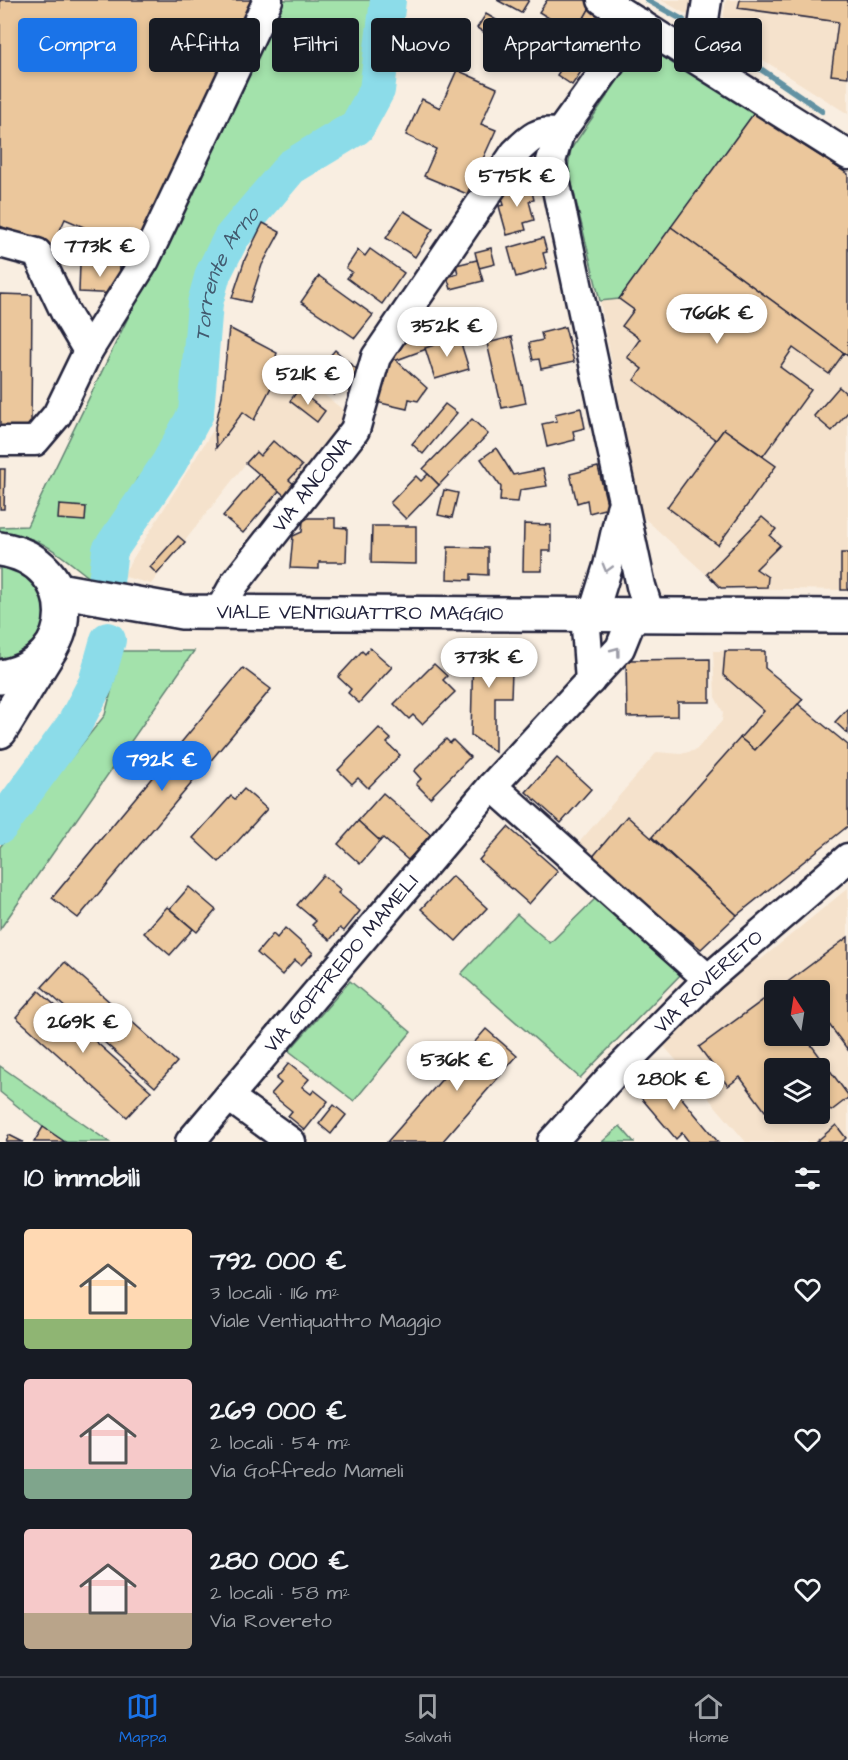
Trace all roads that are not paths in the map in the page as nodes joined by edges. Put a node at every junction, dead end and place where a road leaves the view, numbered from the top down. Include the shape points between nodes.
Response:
1 (268, 0) edge
2 (602, 0) edge
3 (707, 0) edge
4 (632, 18) edge
5 (704, 18) edge
6 (604, 72) edge
7 (718, 72) edge
8 (559, 134) junction
9 (848, 155) edge
10 (0, 243) edge
11 (88, 351) junction
12 (0, 441) edge
13 (623, 491) junction
14 (0, 549) edge
15 (58, 591) junction
16 (172, 611) junction
17 (219, 612) junction
18 (589, 614) junction
19 (642, 615) junction
20 (848, 616) edge
21 (55, 641) junction
22 (0, 677) edge
23 (590, 681) junction
24 (0, 731) edge
25 (492, 786) junction
26 (848, 858) edge
27 (708, 979) junction
28 (229, 1097) junction
29 (555, 1141) edge
30 (190, 1142) edge
31 (291, 1142) edge

1 - 11 street via 145,260
2 - 4 street
3 - 5 street
6 - 8 street
7 - 9 street
8 - 13 street via 551,161
8 - 17 street, VIA ANCONA via 548,130 532,136 515,153 376,357 355,430 235,583
10 - 11 street via 37,253
11 - 12 street via 57,415 35,441
13 -> 18 street via 611,557
13 - 19 street via 641,586
14 - 15 main road via 28,556 40,565
15 - 16 main road, VIALE VENTIQUATTRO MAGGIO
15 - 21 main road via 62,612
16 - 17 main road, VIALE VENTIQUATTRO MAGGIO
16 - 21 main road, VIALE VENTIQUATTRO MAGGIO via 84,622
17 - 18 main road, VIALE VENTIQUATTRO MAGGIO
18 - 19 main road, VIALE VENTIQUATTRO MAGGIO
18 - 23 street
19 - 20 main road
23 -> 19 street, VIA GOFFREDO MAMELI via 620,648
21 - 22 main road, VIALE VENTIQUATTRO MAGGIO via 30,669
21 - 24 main road
23 - 25 street, VIA GOFFREDO MAMELI
25 - 27 street
25 - 28 street, VIA GOFFREDO MAMELI
26 - 27 street, VIA ROVERETO
27 - 29 street, VIA ROVERETO via 611,1077
28 - 30 street, VIA GOFFREDO MAMELI
28 - 31 street

